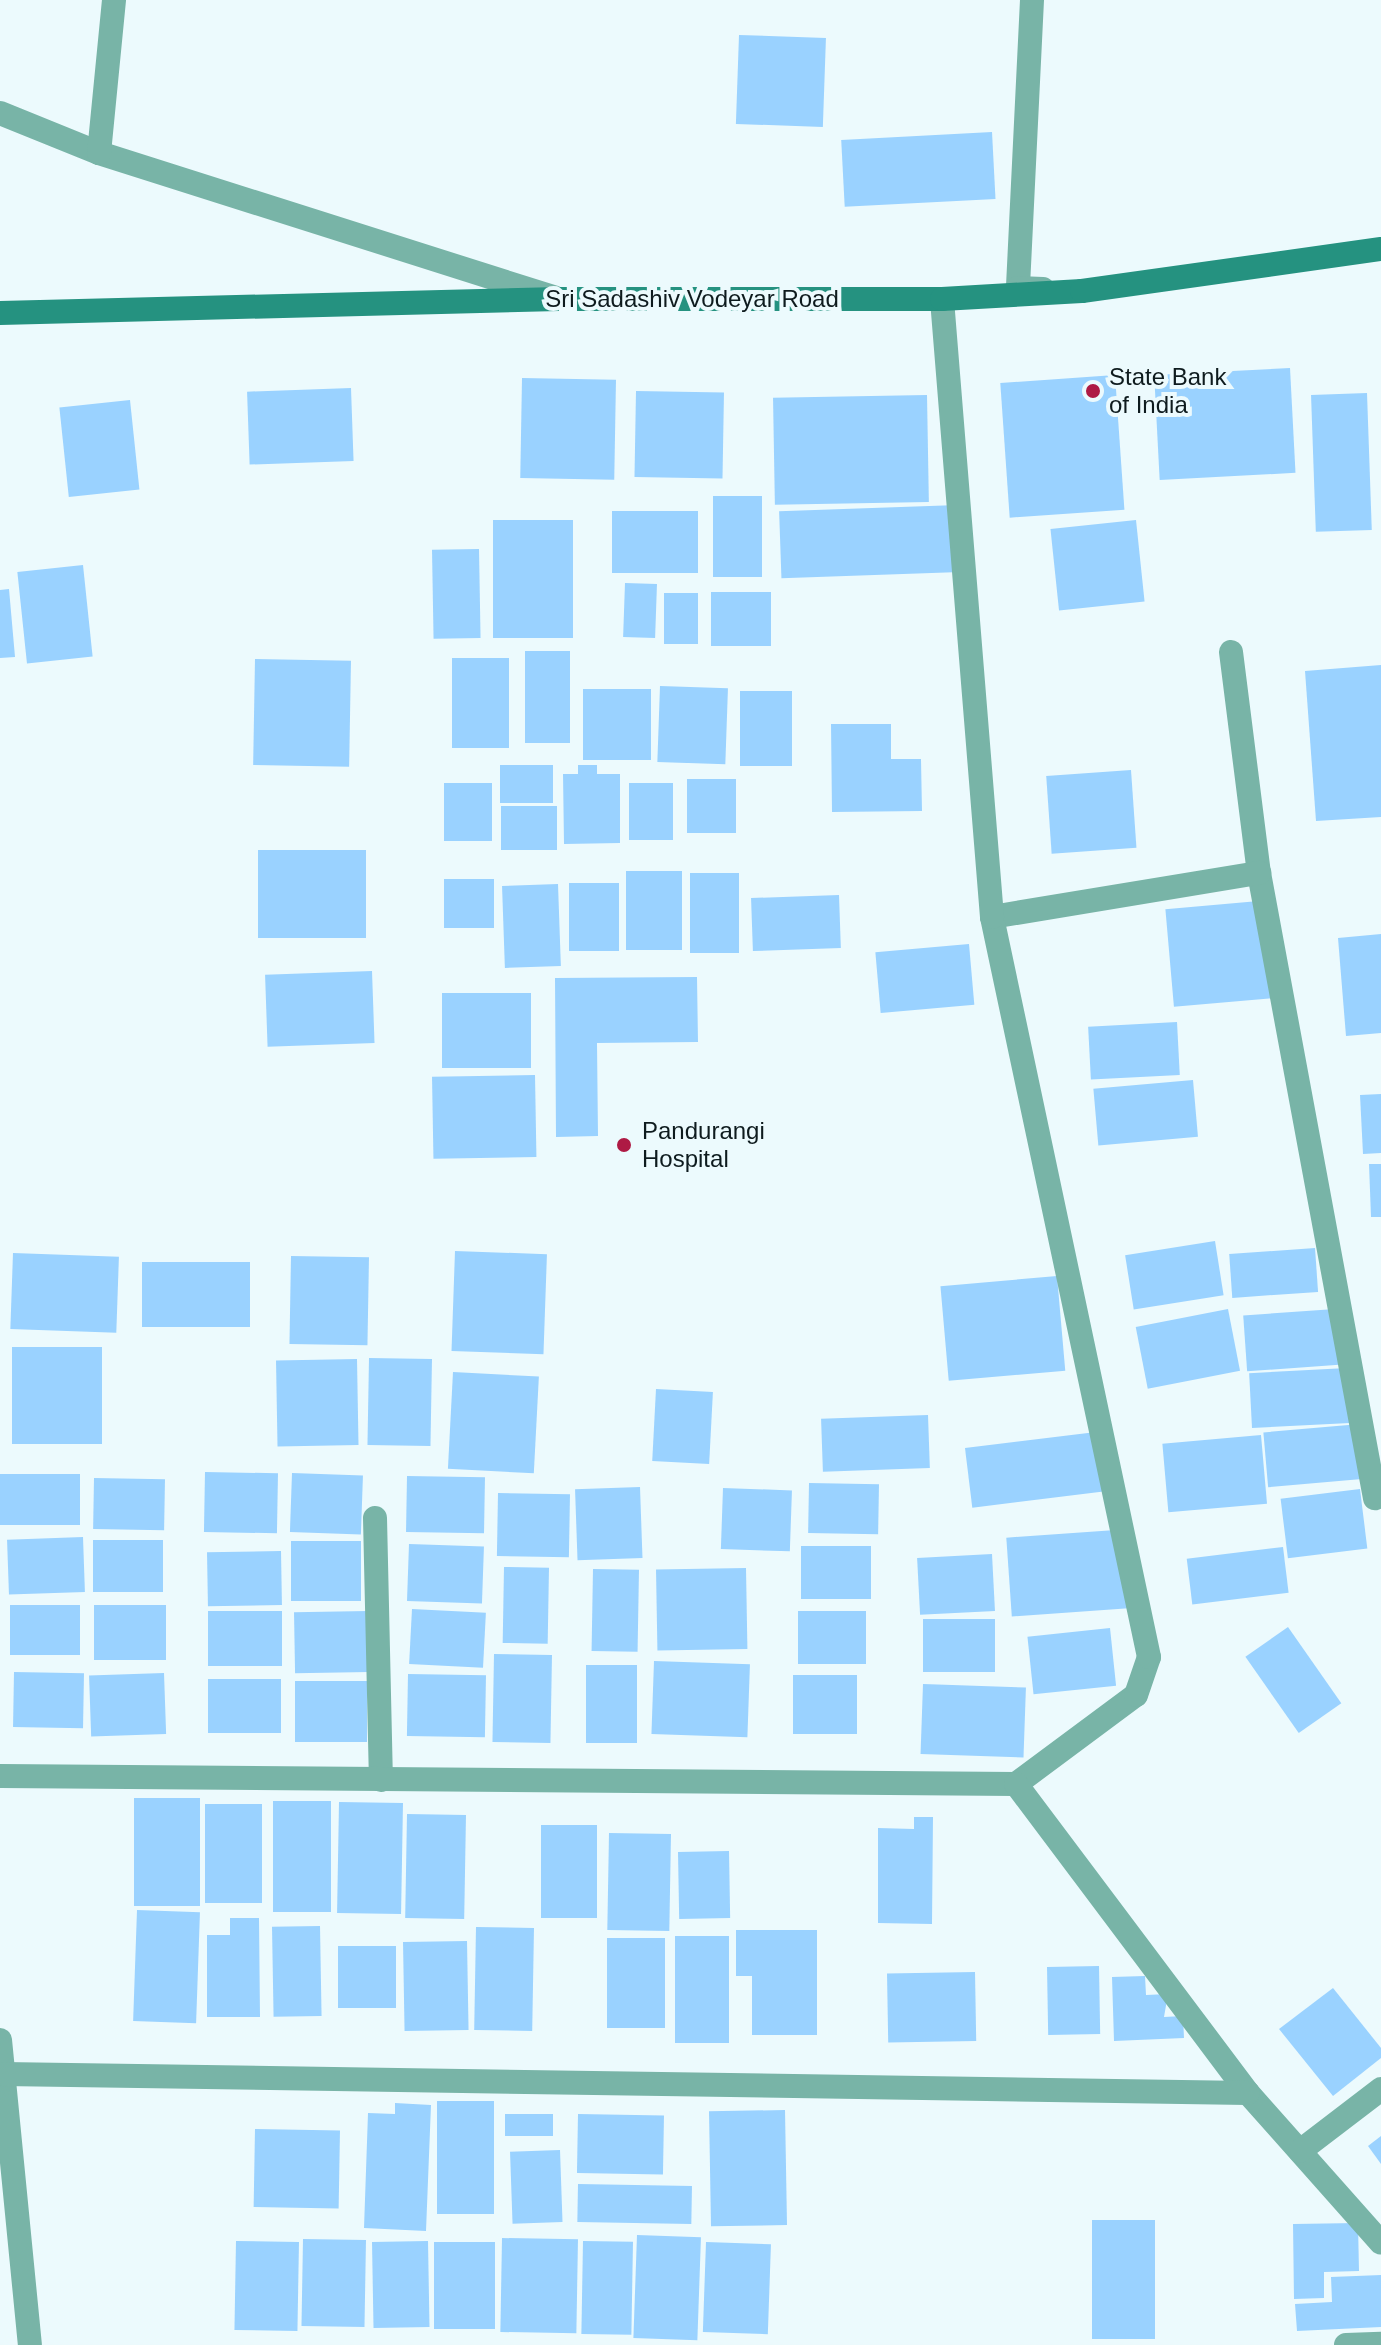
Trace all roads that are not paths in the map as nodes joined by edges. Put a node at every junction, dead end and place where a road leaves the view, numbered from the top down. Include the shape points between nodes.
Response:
1 (114, 0) edge
2 (1032, 0) edge
3 (0, 113) edge
4 (99, 153) junction
5 (1381, 249) edge
6 (1082, 291) junction
7 (559, 299) junction
8 (942, 299) junction
9 (0, 313) edge
10 (1231, 652) dead end
11 (1259, 873) junction
12 (992, 917) junction
13 (1375, 1498) dead end
14 (375, 1518) dead end
15 (0, 1776) edge
16 (381, 1780) junction
17 (1016, 1784) junction
18 (0, 2040) edge
19 (3, 2074) junction
20 (1381, 2089) edge
21 (1248, 2093) junction
22 (1300, 2151) junction
23 (1381, 2243) edge
24 (1381, 2344) edge
25 (30, 2345) edge
26 (1346, 2345) edge

1 - 4 street
2 - 6 street via 1018,288
3 - 4 street
4 - 7 street
5 - 6 main road, Sri Sadashiv Vodeyar Road
6 - 8 main road, Sri Sadashiv Vodeyar Road
7 - 8 main road, Sri Sadashiv Vodeyar Road
7 - 9 main road, Sri Sadashiv Vodeyar Road
8 - 12 street
10 - 11 street
11 - 12 street
11 - 13 street
12 - 17 street via 1149,1657 1136,1695
14 - 16 street
15 - 16 street
16 - 17 street
17 - 21 street
18 - 19 street
19 - 21 street
19 - 25 street
20 - 22 street
21 - 22 street
22 - 23 street
24 - 26 street

